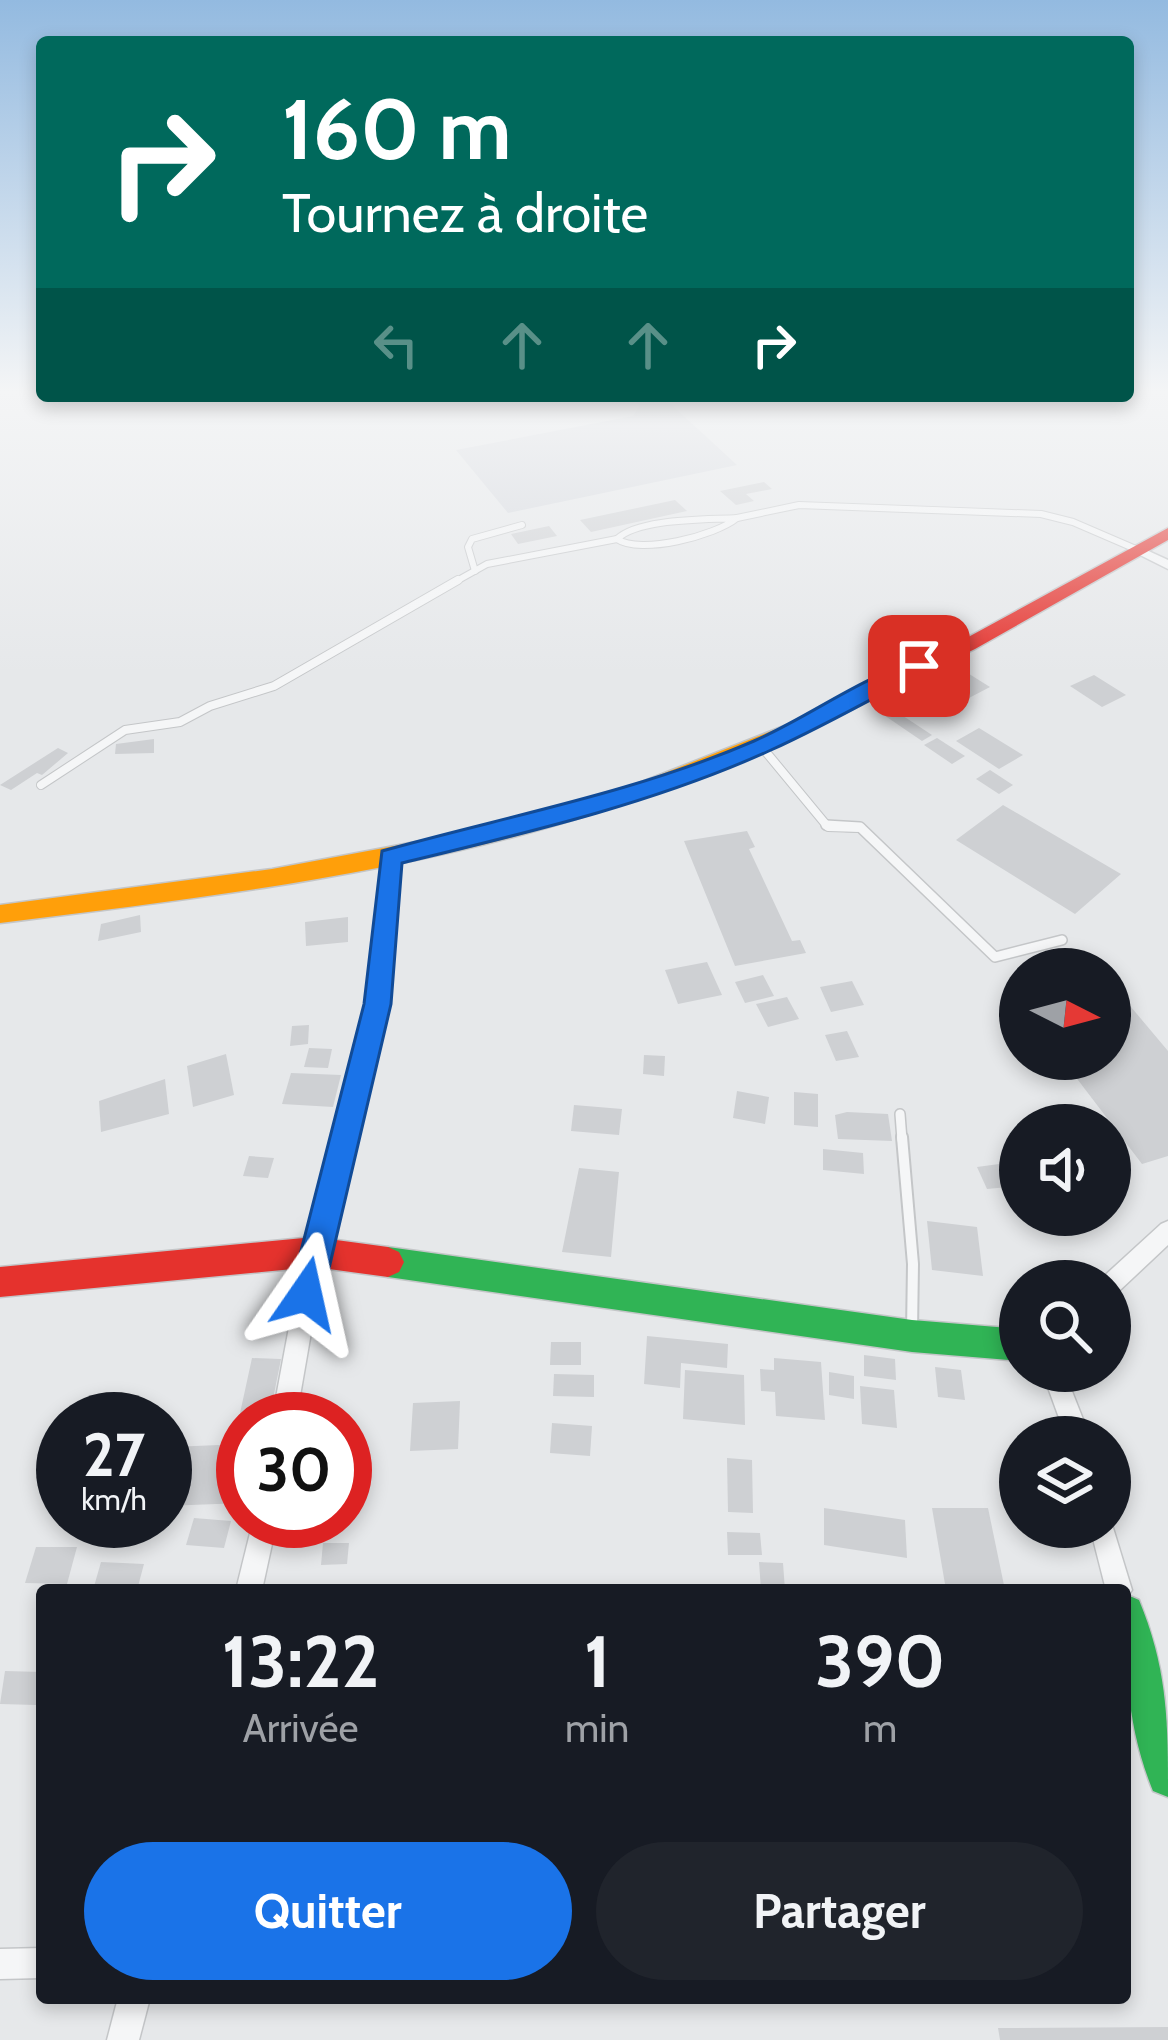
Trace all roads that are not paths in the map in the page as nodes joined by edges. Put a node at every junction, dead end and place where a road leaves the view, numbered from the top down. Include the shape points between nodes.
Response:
1 (737, 518) junction
2 (522, 525) dead end
3 (1168, 532) edge
4 (617, 539) junction
5 (1138, 550) junction
6 (1168, 565) edge
7 (475, 571) junction
8 (761, 746) junction
9 (40, 785) dead end
10 (391, 857) junction
11 (0, 914) edge
12 (1062, 940) dead end
13 (900, 1114) dead end
14 (1168, 1231) edge
15 (314, 1252) junction
16 (1131, 1265) edge
17 (0, 1282) edge
18 (912, 1336) junction
19 (999, 1344) edge
20 (289, 1392) edge
21 (259, 1548) edge
22 (1108, 1548) edge
23 (250, 1584) edge
24 (1117, 1584) edge
25 (1134, 1686) edge
26 (1168, 1776) edge
27 (36, 1963) edge
28 (0, 1964) edge
29 (132, 2004) edge
30 (123, 2040) edge

1 - 4 lane via 674,522
1 - 4 lane via 724,529 642,546
1 - 5 lane via 799,505 1041,514
2 - 7 lane via 472,539
3 - 5 main road
4 - 7 lane
5 - 6 street
5 - 8 main road
7 - 9 lane via 274,686 180,722 124,730
8 - 10 main road via 614,800
8 - 12 lane via 828,827 860,827 995,957
10 - 11 main road
10 - 15 street via 377,1004
13 - 18 lane
14 - 16 street
15 - 17 main road
15 - 18 main road
15 - 20 street
18 - 19 main road
21 - 23 street
22 - 24 street
25 - 26 main road
27 - 28 street
29 - 30 street

